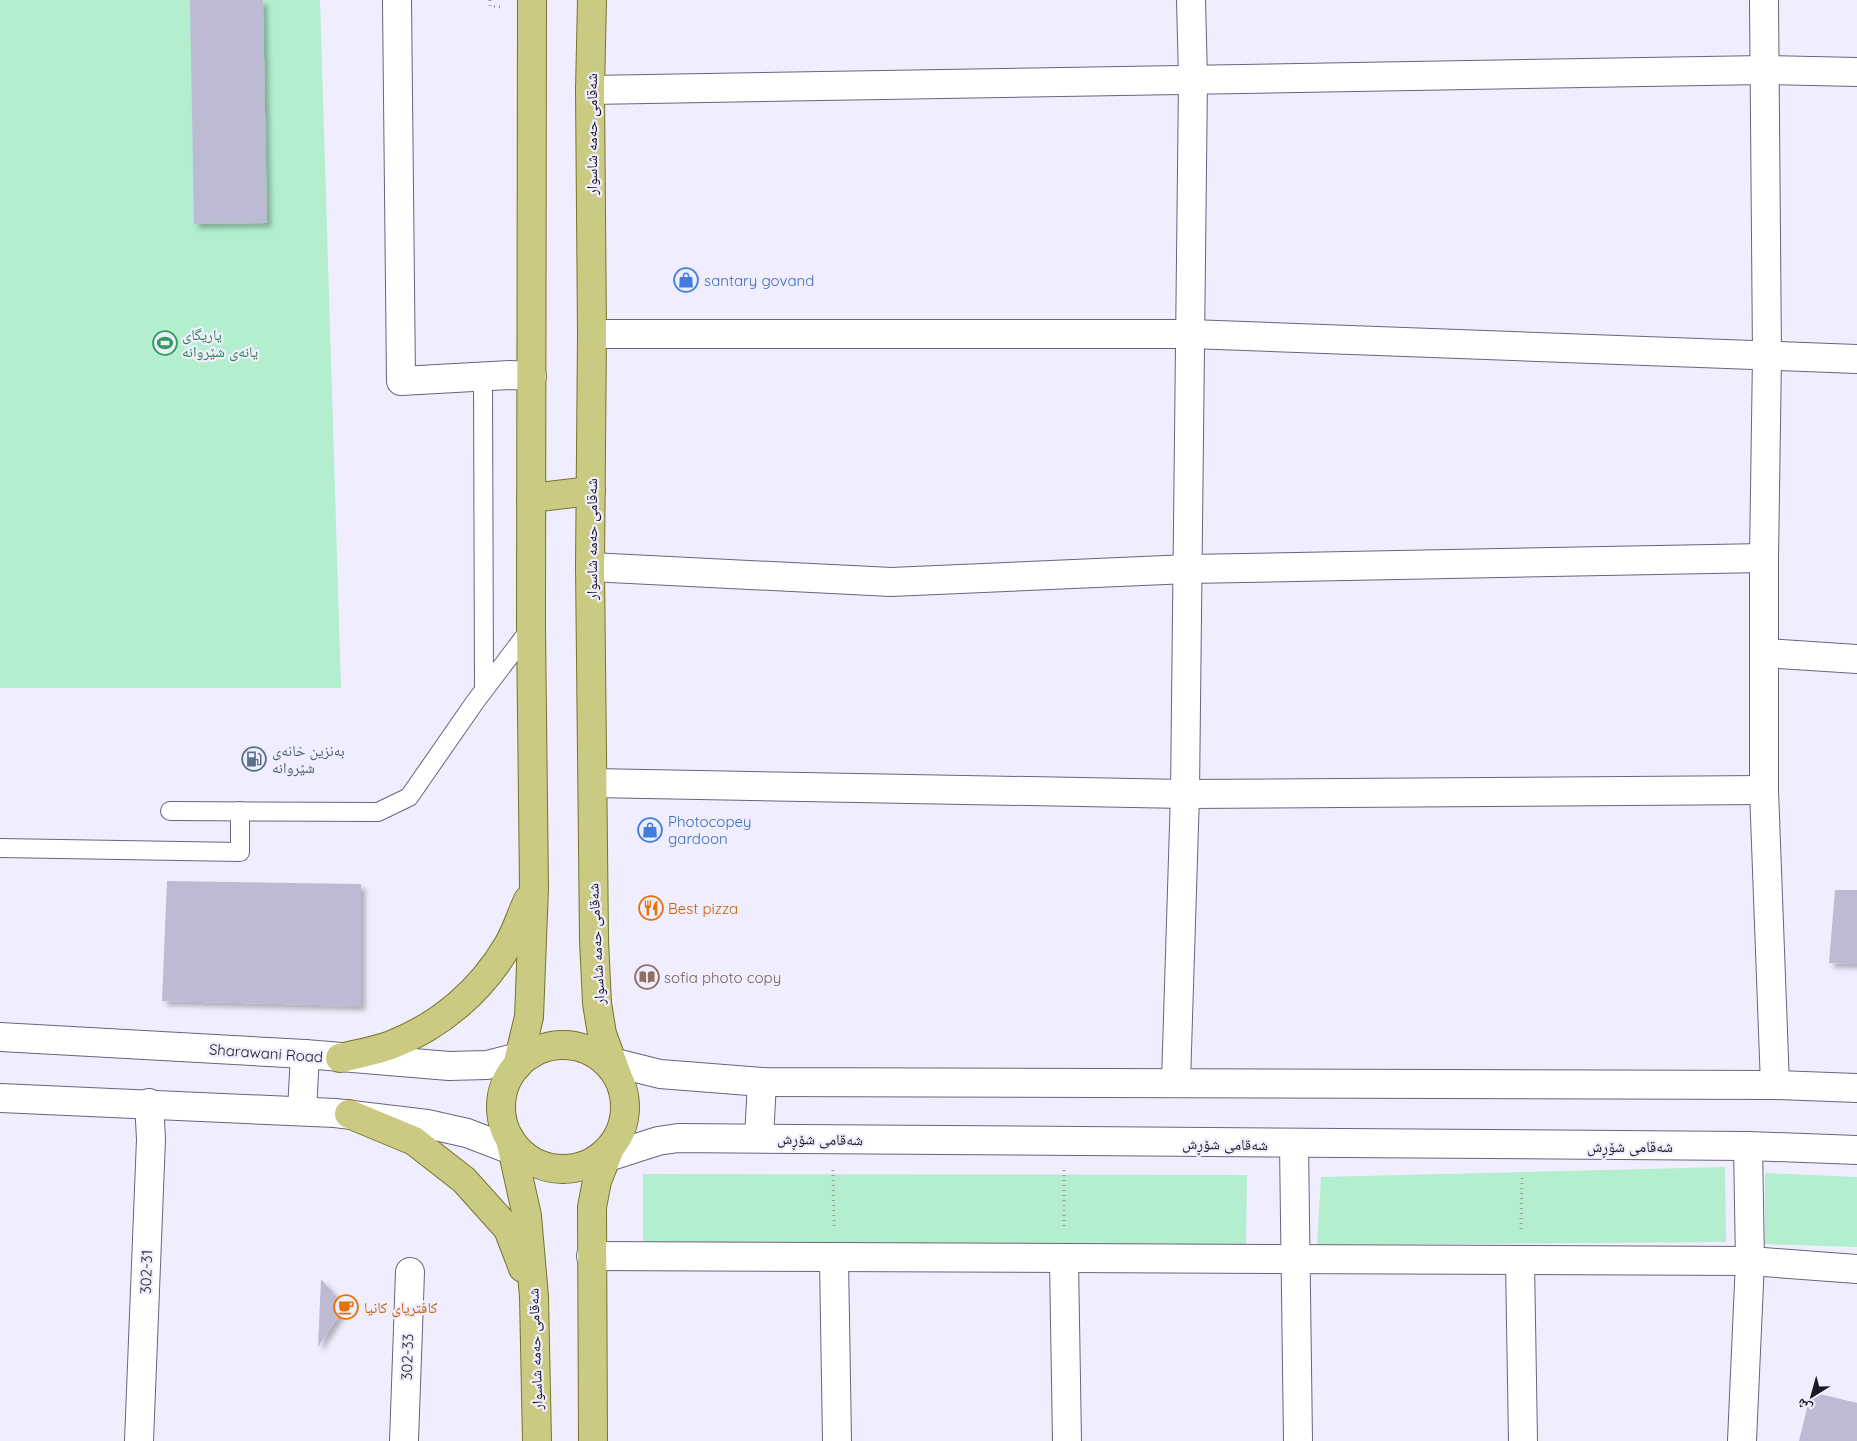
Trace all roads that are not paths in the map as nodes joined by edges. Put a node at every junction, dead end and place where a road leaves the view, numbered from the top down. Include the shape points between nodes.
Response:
1 (397, 0) edge
2 (532, 0) edge
3 (592, 0) edge
4 (1191, 0) edge
5 (1764, 0) edge
6 (1764, 70) junction
7 (1857, 72) edge
8 (1193, 79) junction
9 (590, 90) junction
10 (592, 334) junction
11 (1190, 334) junction
12 (1767, 356) junction
13 (1857, 359) edge
14 (483, 376) junction
15 (532, 376) junction
16 (591, 491) junction
17 (531, 498) junction
18 (1764, 558) junction
19 (590, 567) junction
20 (1188, 569) junction
21 (531, 628) junction
22 (1764, 653) junction
23 (1857, 659) edge
24 (484, 689) junction
25 (593, 783) junction
26 (1764, 790) junction
27 (1185, 794) junction
28 (170, 811) dead end
29 (240, 812) junction
30 (0, 848) edge
31 (534, 888) junction
32 (0, 1037) edge
33 (305, 1054) junction
34 (340, 1058) junction
35 (522, 1059) junction
36 (611, 1066) junction
37 (762, 1082) junction
38 (1176, 1082) junction
39 (1775, 1084) junction
40 (1857, 1088) edge
41 (0, 1098) edge
42 (149, 1103) junction
43 (302, 1111) junction
44 (349, 1114) junction
45 (759, 1138) junction
46 (1294, 1144) junction
47 (1748, 1146) junction
48 (515, 1148) junction
49 (1857, 1150) edge
50 (604, 1155) junction
51 (591, 1256) junction
52 (1294, 1258) junction
53 (834, 1259) junction
54 (1064, 1260) junction
55 (1520, 1260) junction
56 (1750, 1261) junction
57 (1857, 1269) edge
58 (410, 1272) dead end
59 (534, 1297) junction
60 (139, 1441) edge
61 (404, 1441) edge
62 (537, 1441) edge
63 (593, 1441) edge
64 (837, 1441) edge
65 (1067, 1441) edge
66 (1298, 1441) edge
67 (1523, 1441) edge
68 (1742, 1441) edge

1 - 14 street via 401,381
2 - 15 main road
3 - 9 main road, شەقامی حەمە شاسوار
4 - 8 street
5 - 6 street
6 - 7 street
6 - 8 street
6 - 12 street
8 - 9 street
8 - 11 street
9 - 10 main road, شەقامی حەمە شاسوار
10 - 11 street
10 - 16 main road, شەقامی حەمە شاسوار
11 - 12 street
11 - 20 street
12 - 13 street
12 - 18 street
14 - 15 street
14 - 24 lane
15 - 17 main road
16 - 17 main road
16 - 19 main road, شەقامی حەمە شاسوار
17 - 21 main road
18 - 20 street
18 - 22 street
19 - 20 street via 891,582
19 - 25 main road, شەقامی حەمە شاسوار
20 - 27 street
21 - 24 lane
21 - 31 main road
22 - 23 street
22 - 26 street
24 - 29 lane via 409,797 378,812
25 - 27 street
25 - 36 main road, شەقامی حەمە شاسوار via 597,1003
26 - 27 street
26 - 39 street
27 - 38 street
28 - 29 lane
29 - 30 lane via 240,852
31 - 34 main road via 508,945 471,994 417,1034 389,1046
31 - 35 main road via 529,1017
32 - 33 street, Sharawani Road
33 - 34 street, Sharawani Road
33 - 43 street
34 - 35 street, Sharawani Road via 449,1066 487,1065
35 - 36 main road via 549,1046 568,1045 588,1050
35 - 48 main road via 506,1082 501,1101 502,1121
36 - 37 street via 660,1074
36 - 50 main road via 624,1093 625,1113 621,1131
37 - 38 street
37 - 45 street
38 - 39 street
39 - 40 street
41 - 42 street
42 - 43 street
42 - 60 street, 302-31 via 151,1139
43 - 44 street
44 - 48 street via 427,1124
44 - 59 main road via 414,1141 464,1180 508,1229
45 - 46 street, شەقامی شۆڕش
45 - 50 street, شەقامی شۆڕش via 678,1138
46 - 47 street, شەقامی شۆڕش
46 - 52 street
47 - 49 street, شەقامی شۆڕش
47 - 56 street
48 - 50 main road via 539,1164 558,1169 577,1168
48 - 59 main road, شەقامی حەمە شاسوار via 527,1216
50 - 51 main road via 592,1207
51 - 53 street
51 - 63 main road
52 - 54 street
52 - 55 street
52 - 66 street
53 - 54 street
53 - 64 street
54 - 65 street
55 - 56 street
55 - 67 street
56 - 57 street
56 - 68 street
58 - 61 street, 302-33
59 - 62 main road, شەقامی حەمە شاسوار

